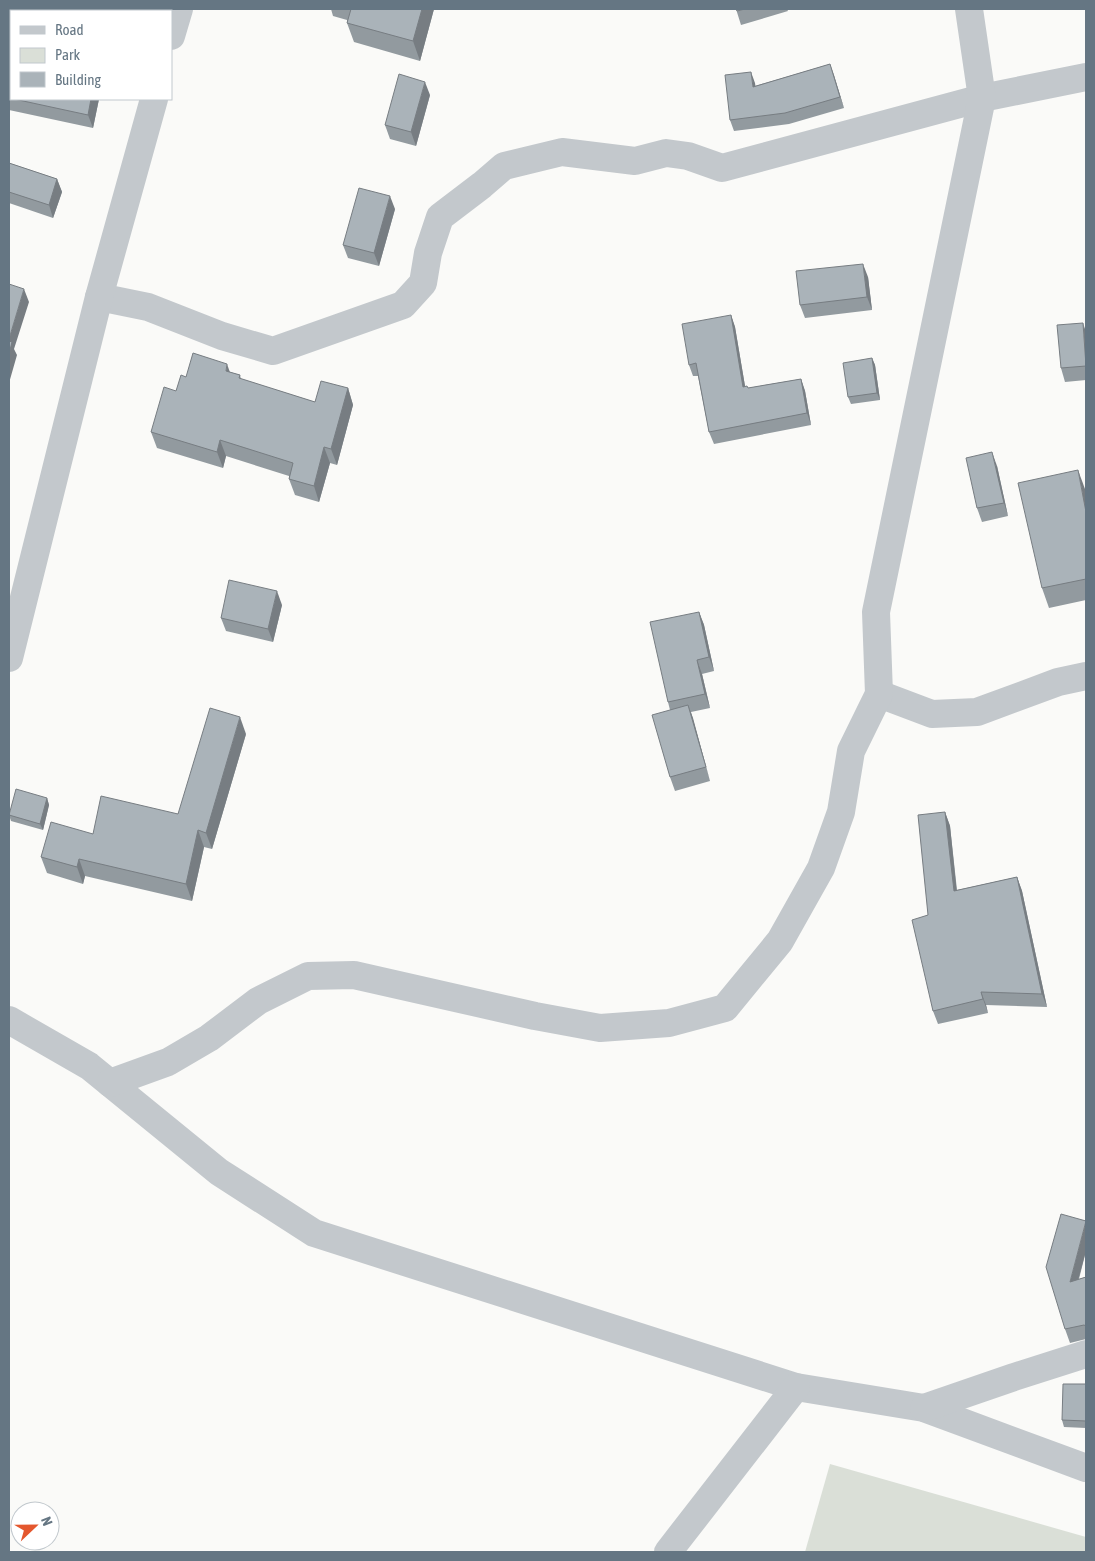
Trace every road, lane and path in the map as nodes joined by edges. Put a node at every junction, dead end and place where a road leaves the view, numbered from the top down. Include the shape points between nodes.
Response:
1 (179, 9) edge
2 (968, 9) edge
3 (172, 33) edge
4 (1086, 77) edge
5 (982, 98) junction
6 (154, 100) edge
7 (99, 297) junction
8 (9, 658) edge
9 (1086, 676) edge
10 (880, 694) junction
11 (9, 1020) edge
12 (110, 1083) junction
13 (1086, 1354) edge
14 (796, 1387) junction
15 (924, 1408) junction
16 (1086, 1468) edge
17 (668, 1552) edge

1 - 3 street
2 - 5 street
4 - 5 street
5 - 7 street via 722,168 688,156 666,153 635,161 562,152 504,166 440,217 428,253 423,282 403,305 273,350 222,336 148,307
5 - 10 street via 876,612
6 - 7 street
7 - 8 street
9 - 10 street via 1058,682 977,712 932,714
10 - 12 street via 851,751 841,812 821,868 780,941 725,1008 668,1023 600,1028 354,975 308,976 258,1002 209,1038 168,1062
11 - 12 street via 89,1066
12 - 14 street via 219,1172 314,1233
13 - 15 street
14 - 15 street
14 - 17 street
15 - 16 street

